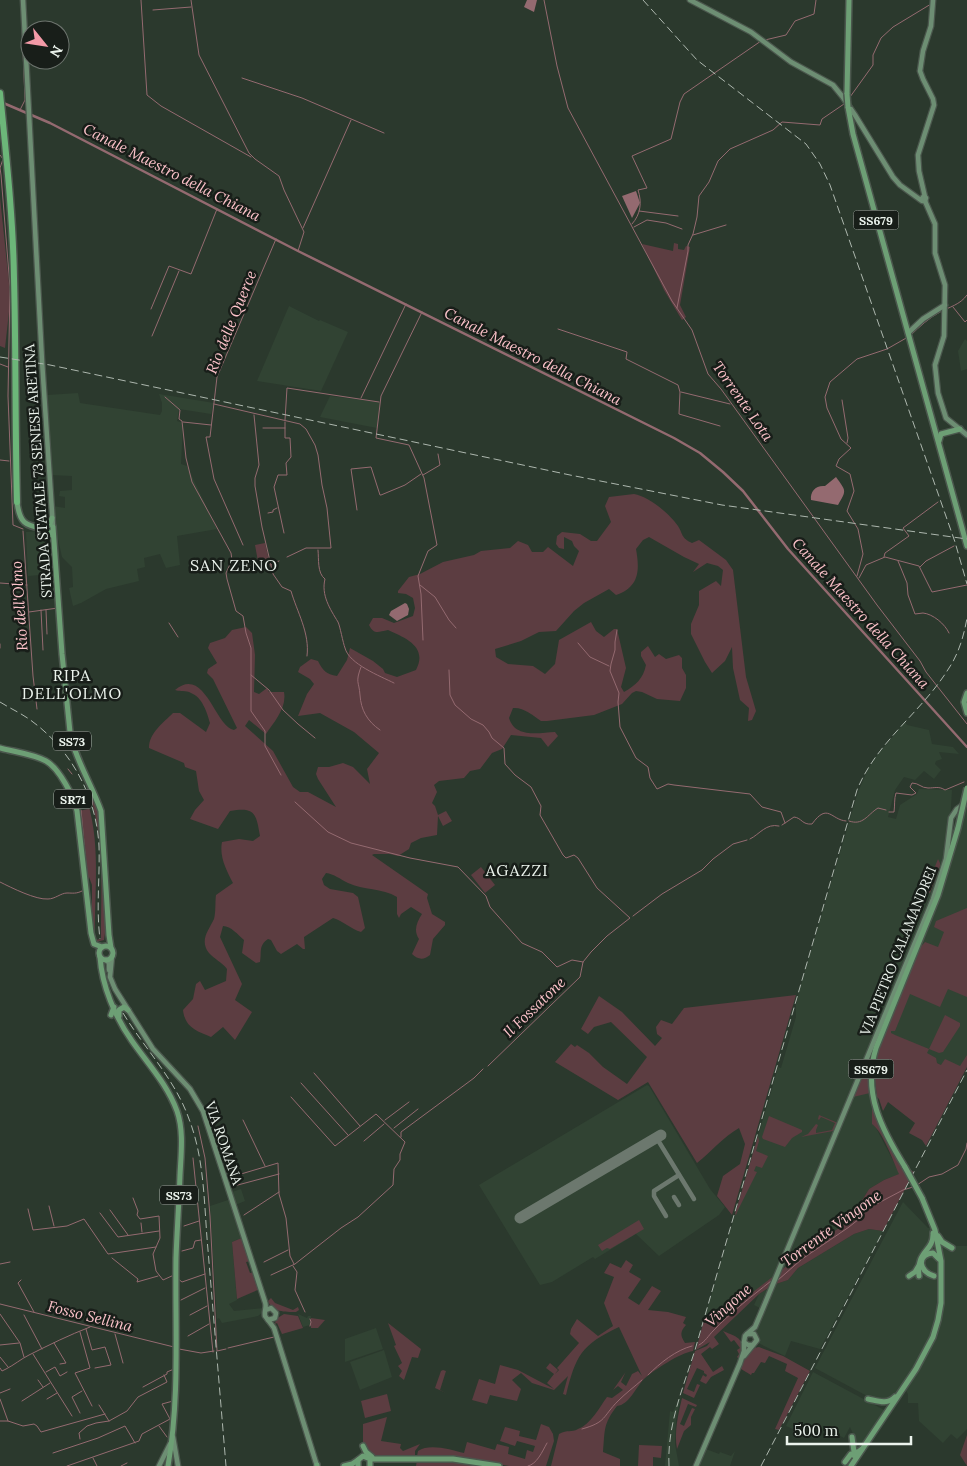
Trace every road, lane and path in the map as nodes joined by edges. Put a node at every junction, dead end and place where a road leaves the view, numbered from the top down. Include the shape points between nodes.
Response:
1 (23, 0) edge
2 (690, 0) edge
3 (849, 0) edge
4 (932, 0) edge
5 (0, 93) edge
6 (0, 111) edge
7 (923, 199) junction
8 (9, 203) junction
9 (945, 308) junction
10 (911, 330) junction
11 (960, 429) junction
12 (967, 435) edge
13 (940, 449) junction
14 (18, 502) joint
15 (52, 518) joint
16 (46, 527) junction
17 (54, 543) junction
18 (967, 546) edge
19 (967, 692) edge
20 (967, 713) edge
21 (0, 748) edge
22 (967, 788) edge
23 (967, 802) edge
24 (85, 894) junction
25 (109, 935) junction
26 (103, 946) junction
27 (111, 948) junction
28 (112, 956) junction
29 (102, 957) junction
30 (109, 990) junction
31 (128, 1010) junction
32 (111, 1012) junction
33 (119, 1016) junction
34 (124, 1028) junction
35 (934, 1229) junction
36 (923, 1258) junction
37 (942, 1263) junction
38 (918, 1267) junction
39 (909, 1276) dead end
40 (934, 1276) dead end
41 (268, 1309) junction
42 (761, 1313) junction
43 (275, 1318) junction
44 (268, 1320) junction
45 (274, 1328) junction
46 (747, 1334) junction
47 (756, 1338) junction
48 (744, 1342) junction
49 (753, 1345) junction
50 (740, 1363) junction
51 (906, 1385) junction
52 (868, 1399) dead end
53 (174, 1436) junction
54 (852, 1437) dead end
55 (362, 1446) dead end
56 (864, 1447) junction
57 (383, 1460) junction
58 (845, 1462) dead end
59 (357, 1464) edge
60 (371, 1464) edge
61 (316, 1465) edge
62 (159, 1466) edge
63 (168, 1466) edge
64 (178, 1466) edge
65 (344, 1466) edge
66 (350, 1466) edge
67 (499, 1466) edge
68 (696, 1466) edge
69 (851, 1466) edge

1 - 15 main road, STRADA STATALE 73 SENESE ARETINA
2 - 7 main road via 752,32 791,62 837,89 893,177
3 - 10 main road, SS679, bridge via 847,94 853,134 906,326
4 - 7 main road via 932,26 920,62 934,105 918,155
5 - 8 highway
6 - 8 highway
7 - 9 main road via 935,224 935,253 944,280
8 - 14 highway via 14,277
9 - 10 main road via 923,319
9 - 11 main road via 944,336 935,365 938,393 944,415
10 - 13 main road, SS679 via 910,339
11 - 12 main road
11 - 13 main road via 941,434
13 - 18 main road, SS679
14 - 16 main road via 24,522 32,528
15 - 16 main road
16 - 17 main road, STRADA STATALE 73 SENESE ARETINA / SS73
16 - 17 main road
17 - 25 main road, STRADA STATALE 73 SENESE ARETINA / SS73 via 70,728 73,744 101,811
19 - 20 main road via 964,702
21 - 24 main road, SR71 via 46,761 67,786 77,811
22 - 35 main road, SS679, bridge via 938,895 872,1062 875,1110 922,1198
23 - 42 main road, VIA PIETRO CALAMANDREI via 951,818 946,859 933,899
24 - 26 main road, SR71 via 92,938 96,946
24 - 29 main road, SR71 via 90,939
25 - 26 main road, STRADA STATALE 73 SENESE ARETINA / SS73
25 - 27 main road, STRADA STATALE 73 SENESE ARETINA / SS73
26 - 27 main road
26 - 29 main road, STRADA STATALE 73 SENESE ARETINA / SS73
27 - 28 main road, STRADA STATALE 73 SENESE ARETINA / SS73
28 - 29 main road
28 - 31 main road, VIA ROMANA via 111,982
29 - 30 main road, SS73 via 101,967
29 - 31 main road, VIA ROMANA / SR71 via 109,965 110,985
29 - 32 main road, SS73 via 101,970
30 - 32 main road
30 - 33 main road, SS73
31 - 33 main road via 124,1007 119,1009
31 - 41 main road, VIA ROMANA via 156,1054 196,1098
32 - 34 main road, SS73
33 - 34 main road, SS73
34 - 53 main road, SS73 via 166,1088 180,1123
35 - 37 main road, SS679
35 - 37 main road via 942,1242 952,1248 946,1250
35 - 38 main road via 933,1242 919,1260
36 - 37 main road via 933,1253
36 - 38 main road via 919,1275
36 - 40 main road via 921,1265 924,1271
37 - 51 main road, SS679 via 941,1302 933,1337
38 - 39 main road
41 - 43 main road via 276,1311
41 - 44 main road via 265,1316
42 - 46 main road via 755,1327
42 - 47 main road
43 - 44 main road
43 - 45 main road
44 - 45 main road
45 - 61 main road
46 - 47 main road
46 - 48 main road
47 - 49 main road
48 - 49 main road
48 - 50 main road
49 - 50 main road
50 - 68 main road
51 - 52 main road via 888,1402
51 - 56 main road, SS679
53 - 62 main road
53 - 63 main road, SS73
53 - 64 main road
54 - 56 main road via 851,1452 858,1452
55 - 57 main road via 370,1456
56 - 69 main road, SS679
57 - 60 main road
57 - 67 main road via 453,1459
58 - 69 main road via 851,1454 855,1455
59 - 60 main road via 363,1456
59 - 65 main road
59 - 66 main road

